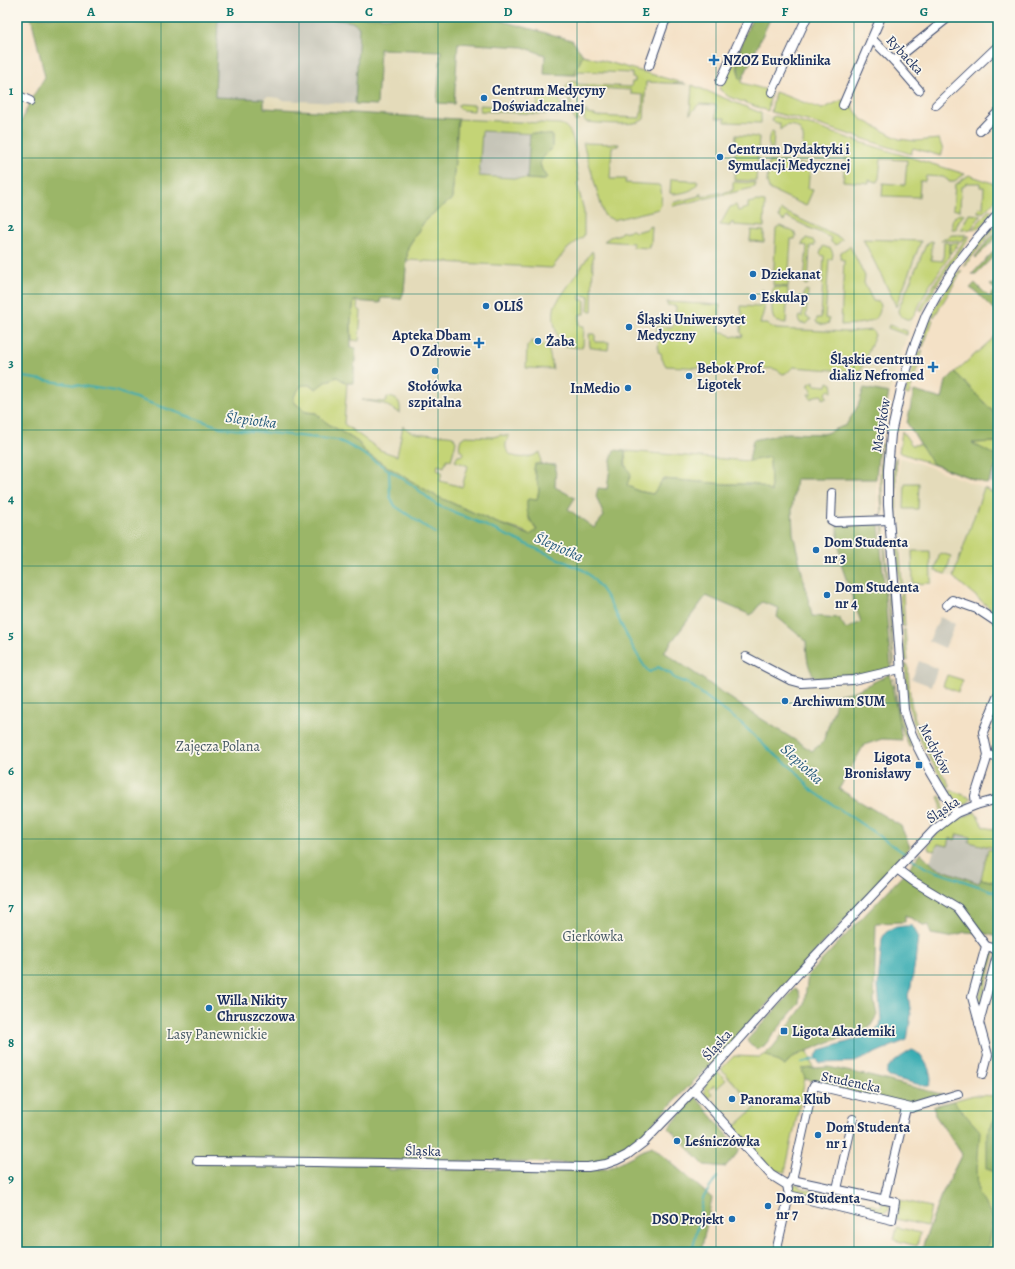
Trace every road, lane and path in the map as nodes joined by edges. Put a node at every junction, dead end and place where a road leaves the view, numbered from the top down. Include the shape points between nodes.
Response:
1 (670, 17) edge
2 (750, 17) edge
3 (807, 17) edge
4 (881, 17) edge
5 (949, 17) edge
6 (872, 39) junction
7 (998, 46) edge
8 (894, 61) junction
9 (649, 66) dead end
10 (720, 82) dead end
11 (920, 90) dead end
12 (772, 92) dead end
13 (17, 94) edge
14 (30, 100) dead end
15 (843, 105) dead end
16 (936, 105) dead end
17 (998, 112) edge
18 (980, 131) dead end
19 (998, 214) edge
20 (832, 494) dead end
21 (889, 520) junction
22 (947, 605) dead end
23 (998, 623) edge
24 (746, 657) dead end
25 (900, 669) junction
26 (998, 695) edge
27 (988, 755) junction
28 (998, 758) edge
29 (998, 798) edge
30 (976, 805) junction
31 (956, 813) junction
32 (897, 869) junction
33 (986, 946) junction
34 (979, 1023) junction
35 (984, 1074) dead end
36 (694, 1090) junction
37 (958, 1094) dead end
38 (909, 1108) junction
39 (853, 1120) dead end
40 (197, 1161) dead end
41 (790, 1182) junction
42 (837, 1189) junction
43 (789, 1195) junction
44 (884, 1200) junction
45 (776, 1252) edge

1 - 9 street via 666,21
2 - 10 street
3 - 12 street
4 - 6 street
5 - 8 street
6 - 8 street, Rybacka
6 - 15 street
7 - 16 street
8 - 11 street, Rybacka
13 - 14 street
17 - 18 street
19 - 21 street, Medyków via 949,276 922,324 901,389 891,434 888,470
20 - 21 street via 831,520 835,522
21 - 25 street, Medyków
22 - 23 street via 952,600 977,610
24 - 25 street via 800,683 853,680
25 - 31 street, Medyków via 903,705 909,727 920,752
26 - 27 street via 983,732
27 - 28 street
27 - 30 street via 975,796
29 - 30 street, Śląska
30 - 31 street, Śląska
31 - 32 street, Śląska via 934,830
32 - 33 street via 958,908
32 - 36 street, Śląska
33 - 34 street via 972,997
33 - 34 street via 998,952
34 - 35 street via 988,1055
36 - 40 street, Śląska via 639,1147 606,1164 588,1167
36 - 41 street via 771,1175
37 - 38 street
38 - 41 street, Studencka via 814,1085
38 - 44 street
39 - 42 street
41 - 42 street
41 - 43 street, Studencka
42 - 44 street
43 - 44 street via 892,1220 895,1202
43 - 45 street, Studencka

